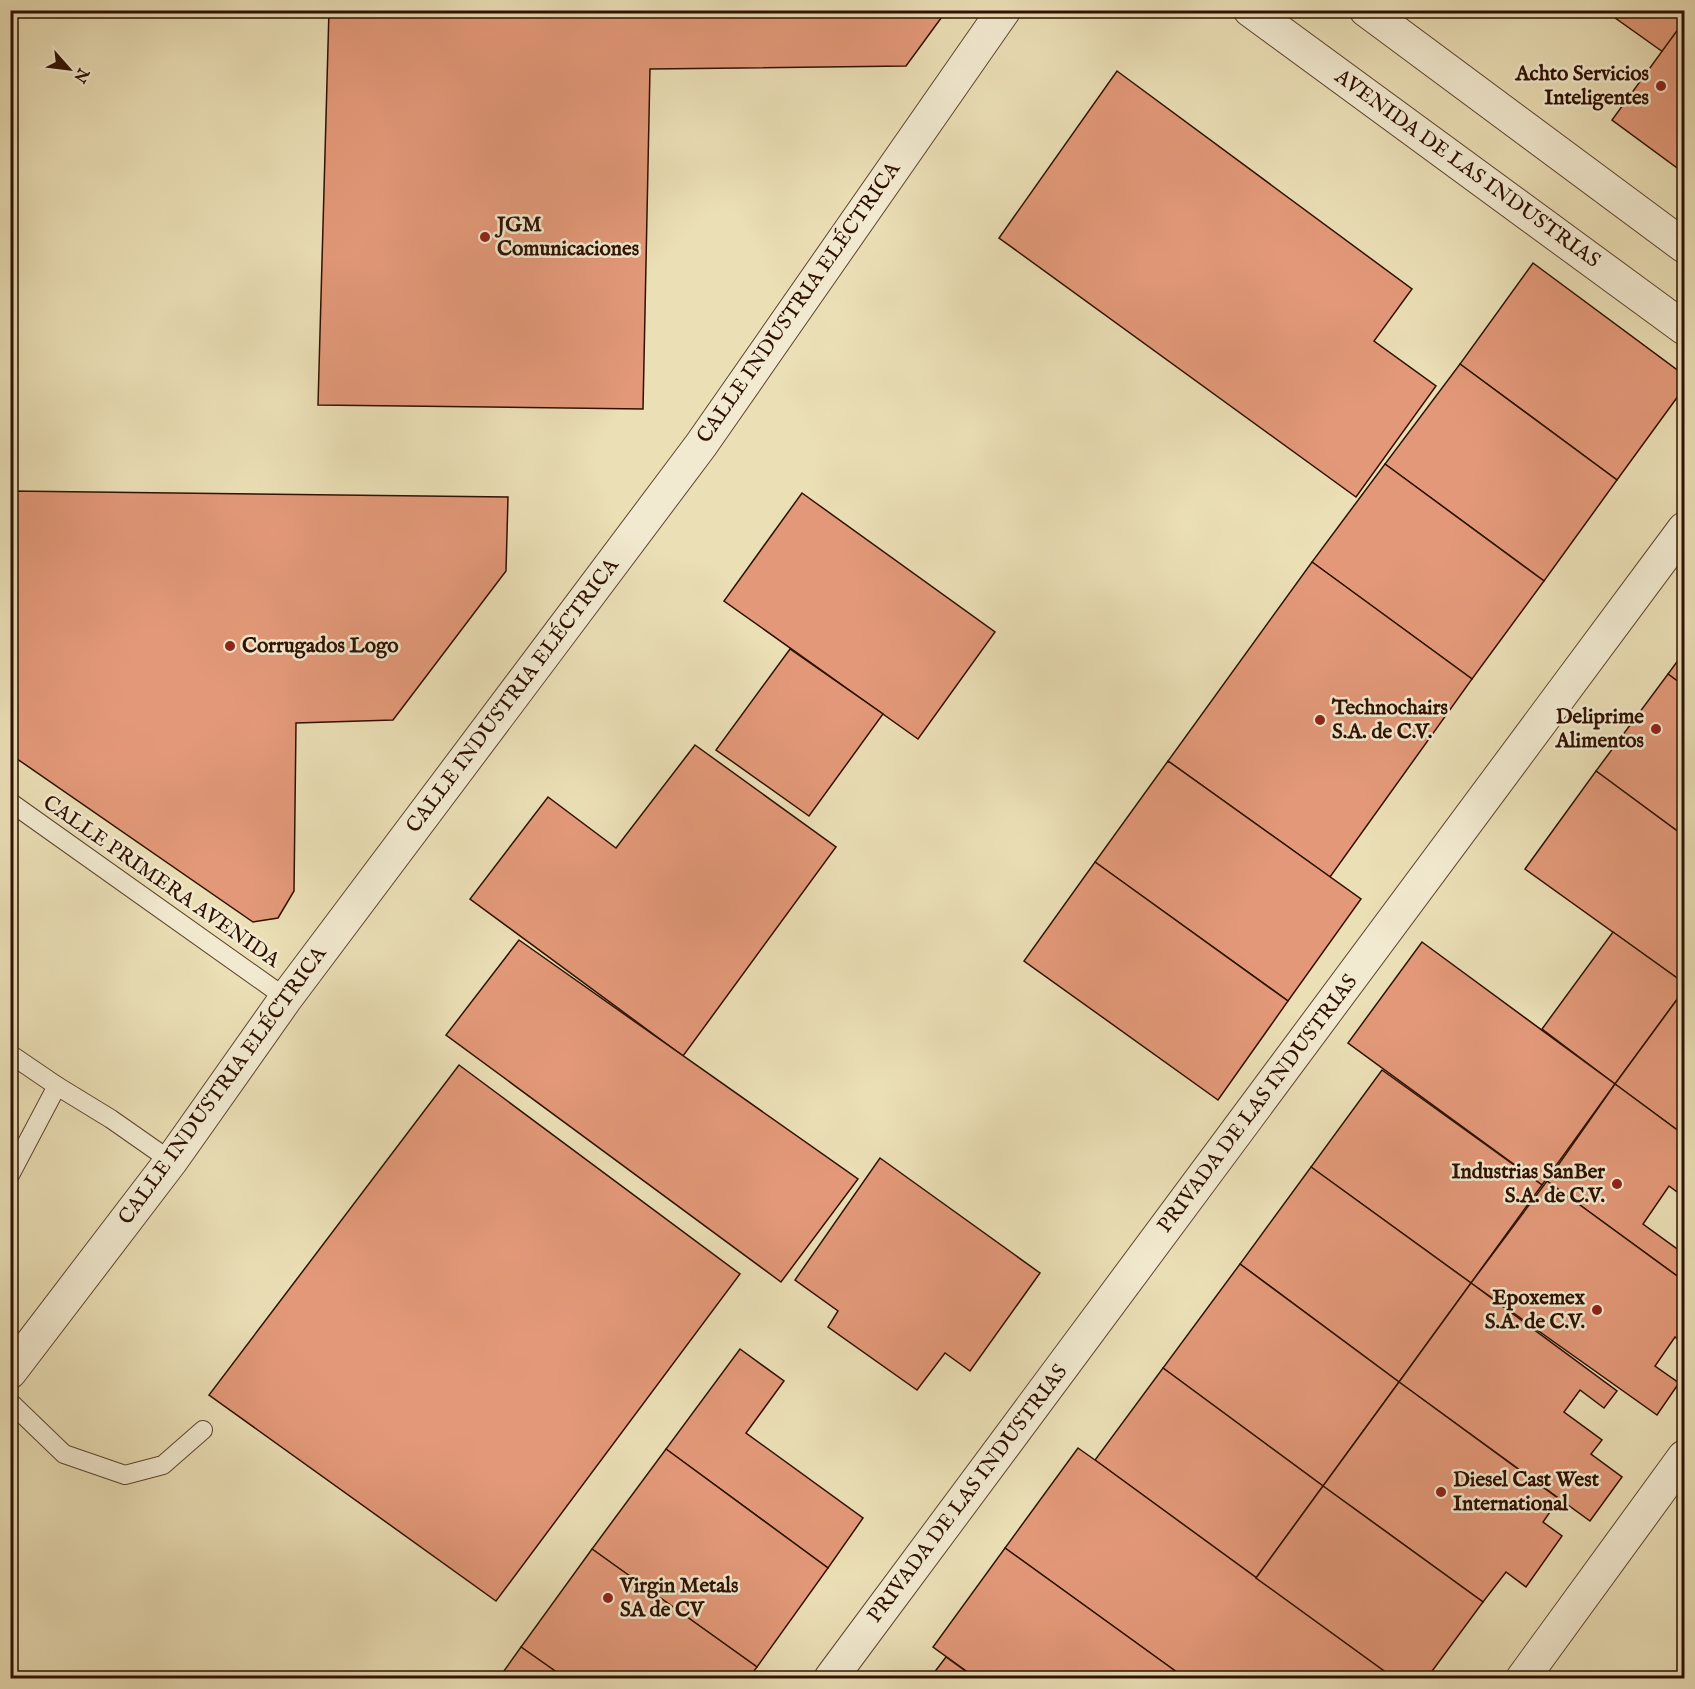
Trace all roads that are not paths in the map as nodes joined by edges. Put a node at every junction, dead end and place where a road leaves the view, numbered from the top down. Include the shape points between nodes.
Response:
1 (1004, 10) edge
2 (1250, 10) edge
3 (1366, 10) edge
4 (1684, 246) edge
5 (1684, 328) edge
6 (1684, 529) edge
7 (10, 802) edge
8 (286, 998) junction
9 (10, 1054) edge
10 (57, 1086) junction
11 (171, 1161) junction
12 (10, 1175) edge
13 (10, 1372) edge
14 (10, 1402) edge
15 (203, 1430) dead end
16 (1684, 1457) edge
17 (831, 1678) edge
18 (1523, 1678) edge

1 - 8 street, CALLE INDUSTRIA ELÉCTRICA via 701,445
2 - 5 street, AVENIDA DE LAS INDUSTRIAS
3 - 4 street
6 - 17 street, PRIVADA DE LAS INDUSTRIAS
7 - 8 lane, CALLE PRIMERA AVENIDA
8 - 11 street, CALLE INDUSTRIA ELÉCTRICA
9 - 10 lane
10 - 11 lane
10 - 12 lane
11 - 13 street, CALLE INDUSTRIA ELÉCTRICA
14 - 15 lane via 64,1454 126,1475 163,1465
16 - 18 street

